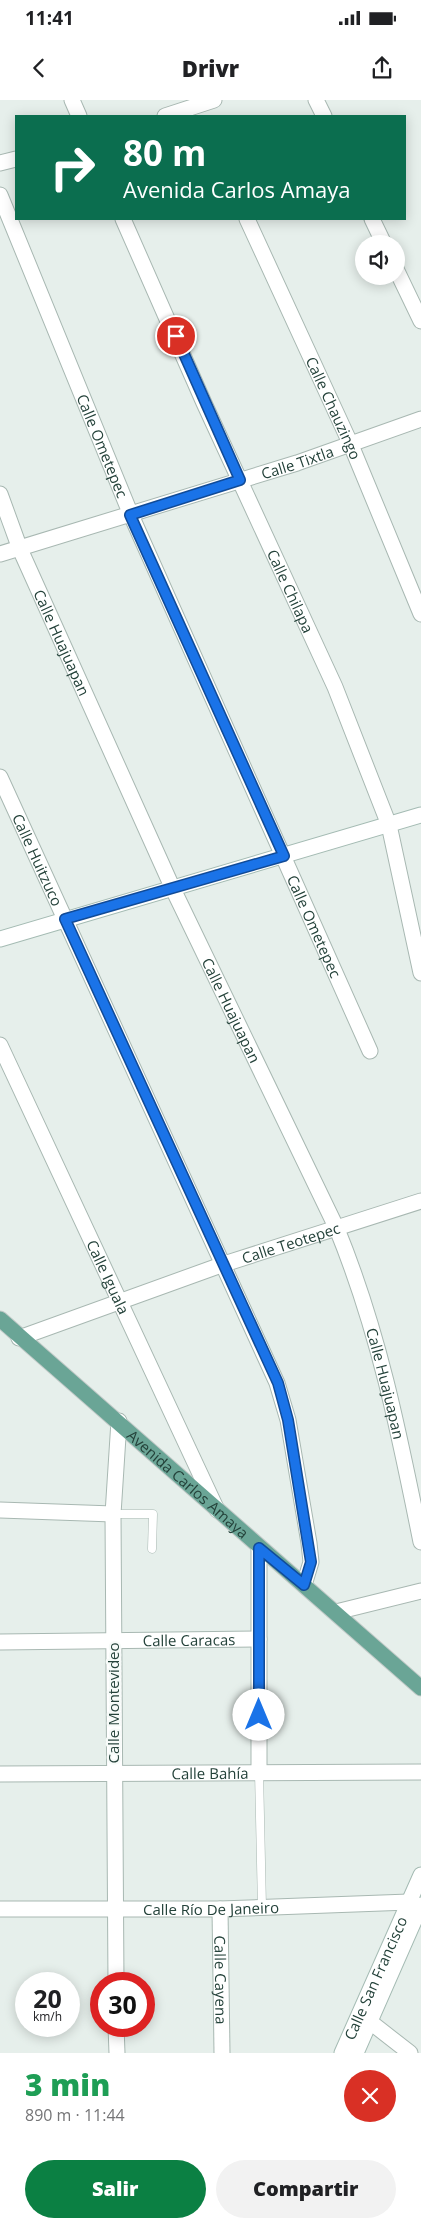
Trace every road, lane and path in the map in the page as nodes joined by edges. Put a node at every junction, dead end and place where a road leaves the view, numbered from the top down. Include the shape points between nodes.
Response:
1 (72, 100) edge
2 (214, 100) edge
3 (316, 100) edge
4 (196, 108) edge
5 (79, 115) edge
6 (169, 115) edge
7 (324, 115) edge
8 (15, 159) edge
9 (0, 163) edge
10 (0, 194) edge
11 (123, 220) edge
12 (247, 220) edge
13 (372, 220) edge
14 (380, 235) edge
15 (404, 285) edge
16 (421, 321) edge
17 (421, 419) edge
18 (351, 445) junction
19 (240, 480) junction
20 (0, 494) edge
21 (130, 515) junction
22 (20, 548) junction
23 (0, 554) edge
24 (421, 614) edge
25 (0, 776) edge
26 (421, 815) edge
27 (389, 825) junction
28 (284, 856) junction
29 (173, 889) junction
30 (65, 919) junction
31 (0, 939) edge
32 (421, 973) edge
33 (0, 1044) edge
34 (370, 1051) dead end
35 (421, 1201) edge
36 (337, 1229) junction
37 (224, 1264) junction
38 (119, 1301) junction
39 (0, 1319) edge
40 (19, 1338) junction
41 (119, 1422) junction
42 (0, 1510) edge
43 (218, 1511) junction
44 (113, 1514) junction
45 (421, 1542) edge
46 (259, 1548) junction
47 (152, 1549) dead end
48 (304, 1585) junction
49 (421, 1591) edge
50 (336, 1612) junction
51 (259, 1639) junction
52 (113, 1641) junction
53 (0, 1642) edge
54 (421, 1688) edge
55 (113, 1772) junction
56 (259, 1772) junction
57 (421, 1772) edge
58 (0, 1774) edge
59 (421, 1875) edge
60 (262, 1907) junction
61 (0, 1909) edge
62 (220, 1909) junction
63 (417, 1909) edge
64 (114, 1910) junction
65 (116, 1972) edge
66 (364, 2017) junction
67 (116, 2037) edge
68 (117, 2053) edge
69 (222, 2053) edge
70 (342, 2053) edge
71 (356, 2053) edge
72 (410, 2053) edge

1 - 5 street
2 - 4 street
3 - 7 street
4 - 6 street
8 - 9 street
10 - 21 street, Calle Ometepec
11 - 19 street, Calle Chilapa
12 - 18 street, Calle Chauzingo
13 - 14 street
15 - 16 street
17 - 18 street, Calle Tixtla
18 - 19 street, Calle Tixtla
18 - 24 street, Calle Chauzingo
19 - 21 street, Calle Tixtla
19 - 27 street, Calle Chilapa via 316,643
20 - 22 street, Calle Huajuapan
21 - 22 street, Calle Tixtla
21 - 28 street, Calle Ometepec
22 - 23 street, Calle Tixtla
22 - 29 street, Calle Huajuapan
25 - 30 street, Calle Huitzuco
26 - 27 street
27 - 28 street
27 - 32 street, Calle Chilapa
28 - 29 street
28 - 34 street, Calle Ometepec
29 - 30 street
29 - 36 street, Calle Huajuapan
30 - 31 street
30 - 37 street, Calle Huitzuco
33 - 38 street, Calle Iguala
35 - 36 street, Calle Teotepec
36 - 37 street, Calle Teotepec
36 - 45 street, Calle Huajuapan via 368,1311 388,1382
37 - 38 street, Calle Teotepec
37 - 48 street, Calle Huitzuco via 278,1383 288,1420 311,1562
38 - 40 street, Calle Teotepec
38 - 43 street, Calle Iguala
39 - 40 main road, Avenida Carlos Amaya
40 - 41 main road, Avenida Carlos Amaya
41 - 43 main road, Avenida Carlos Amaya
41 - 44 street, Calle Montevideo
42 - 44 street
43 - 46 main road, Avenida Carlos Amaya
44 - 47 lane via 153,1514
44 - 52 street, Calle Montevideo
46 - 48 main road, Avenida Carlos Amaya
46 - 51 street
48 - 50 main road, Avenida Carlos Amaya
49 - 50 street
50 - 54 main road, Avenida Carlos Amaya
51 - 52 street, Calle Caracas
51 - 56 street
52 - 53 street, Calle Caracas
52 - 55 street, Calle Montevideo
55 - 56 street, Calle Bahía
55 - 58 street, Calle Bahía
55 - 64 street, Calle Montevideo
56 - 57 street, Calle Bahía
56 - 60 lane
59 - 63 street, Calle San Francisco
60 - 62 street, Calle Río De Janeiro
60 - 63 street, Calle Río De Janeiro
61 - 64 street, Calle Río De Janeiro
62 - 64 street, Calle Río De Janeiro
62 - 69 street, Calle Cayena
63 - 66 street, Calle San Francisco
64 - 65 street, Calle Montevideo
66 - 70 street, Calle San Francisco
66 - 71 street, Calle San Francisco
66 - 72 street
67 - 68 street

